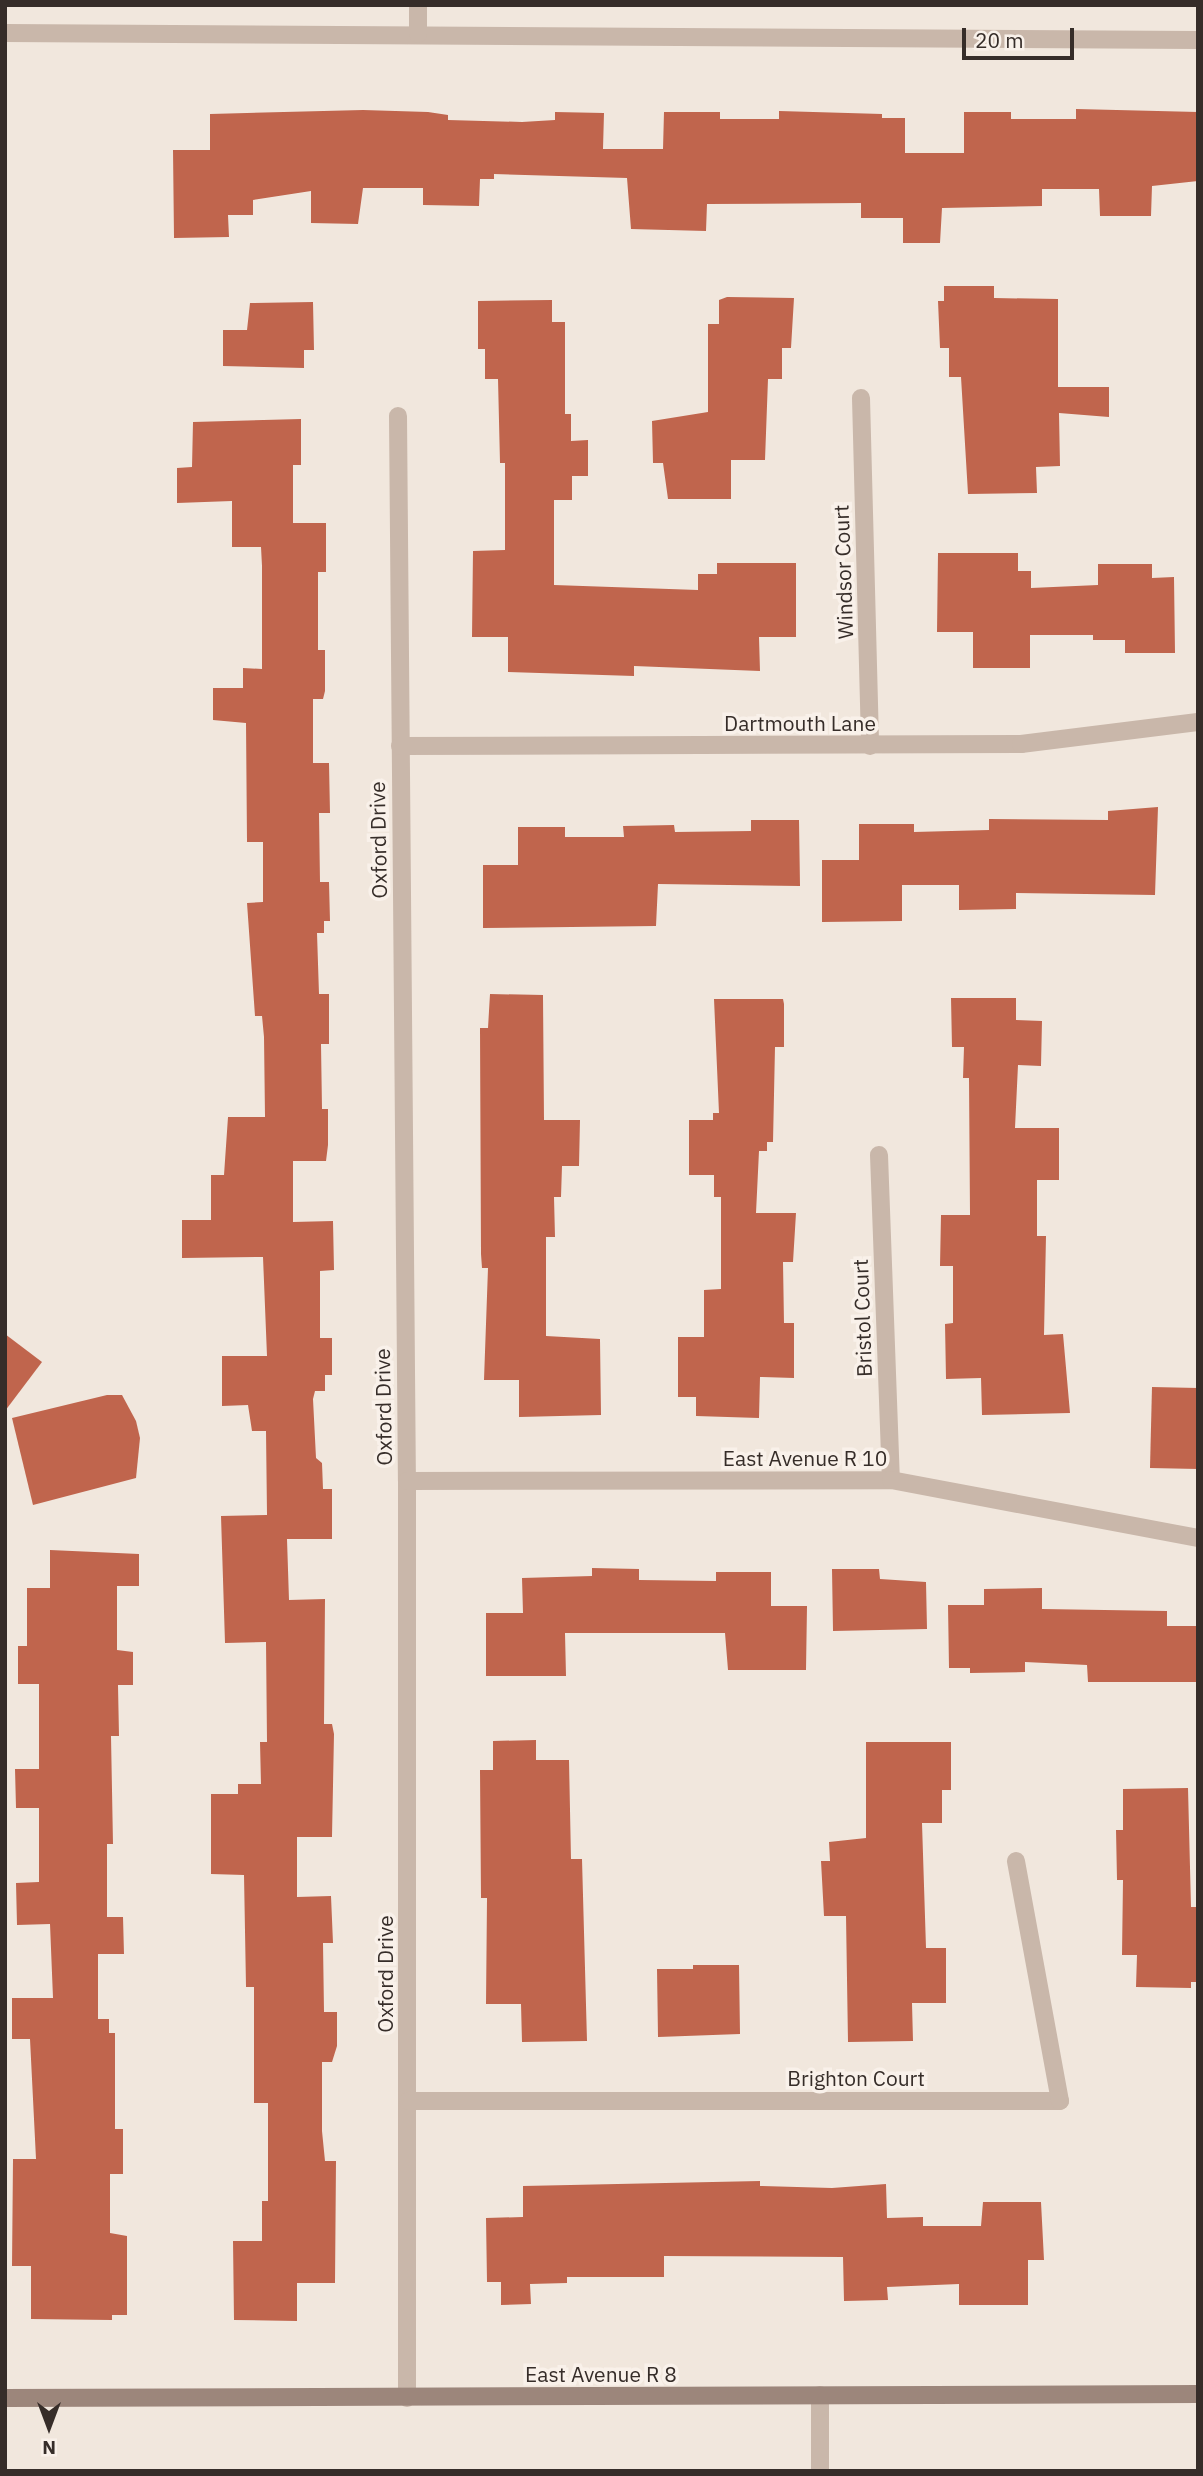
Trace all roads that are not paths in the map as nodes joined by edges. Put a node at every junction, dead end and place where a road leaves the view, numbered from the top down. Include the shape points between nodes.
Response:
1 (418, 5) edge
2 (5, 33) edge
3 (418, 34) junction
4 (1198, 40) edge
5 (861, 398) dead end
6 (397, 416) dead end
7 (1198, 722) edge
8 (400, 746) junction
9 (870, 746) junction
10 (879, 1155) dead end
11 (891, 1480) junction
12 (407, 1481) junction
13 (1198, 1538) edge
14 (1016, 1861) dead end
15 (408, 2102) junction
16 (1198, 2394) edge
17 (820, 2395) junction
18 (5, 2398) edge
19 (407, 2398) junction
20 (820, 2471) edge

1 - 3 street
2 - 3 street
3 - 4 street
5 - 9 street, Windsor Court
6 - 8 street, Oxford Drive
7 - 9 street, Dartmouth Lane via 1021,744
8 - 9 street, Dartmouth Lane
8 - 12 street, Oxford Drive
10 - 11 street, Bristol Court
11 - 12 street, East Avenue R 10
11 - 13 street, East Avenue R 10
12 - 15 street, Oxford Drive
14 - 15 street, Brighton Court via 1060,2101
15 - 19 street, Oxford Drive
16 - 17 street, East Avenue R 8
17 - 19 street, East Avenue R 8
17 - 20 street
18 - 19 street, East Avenue R 8

